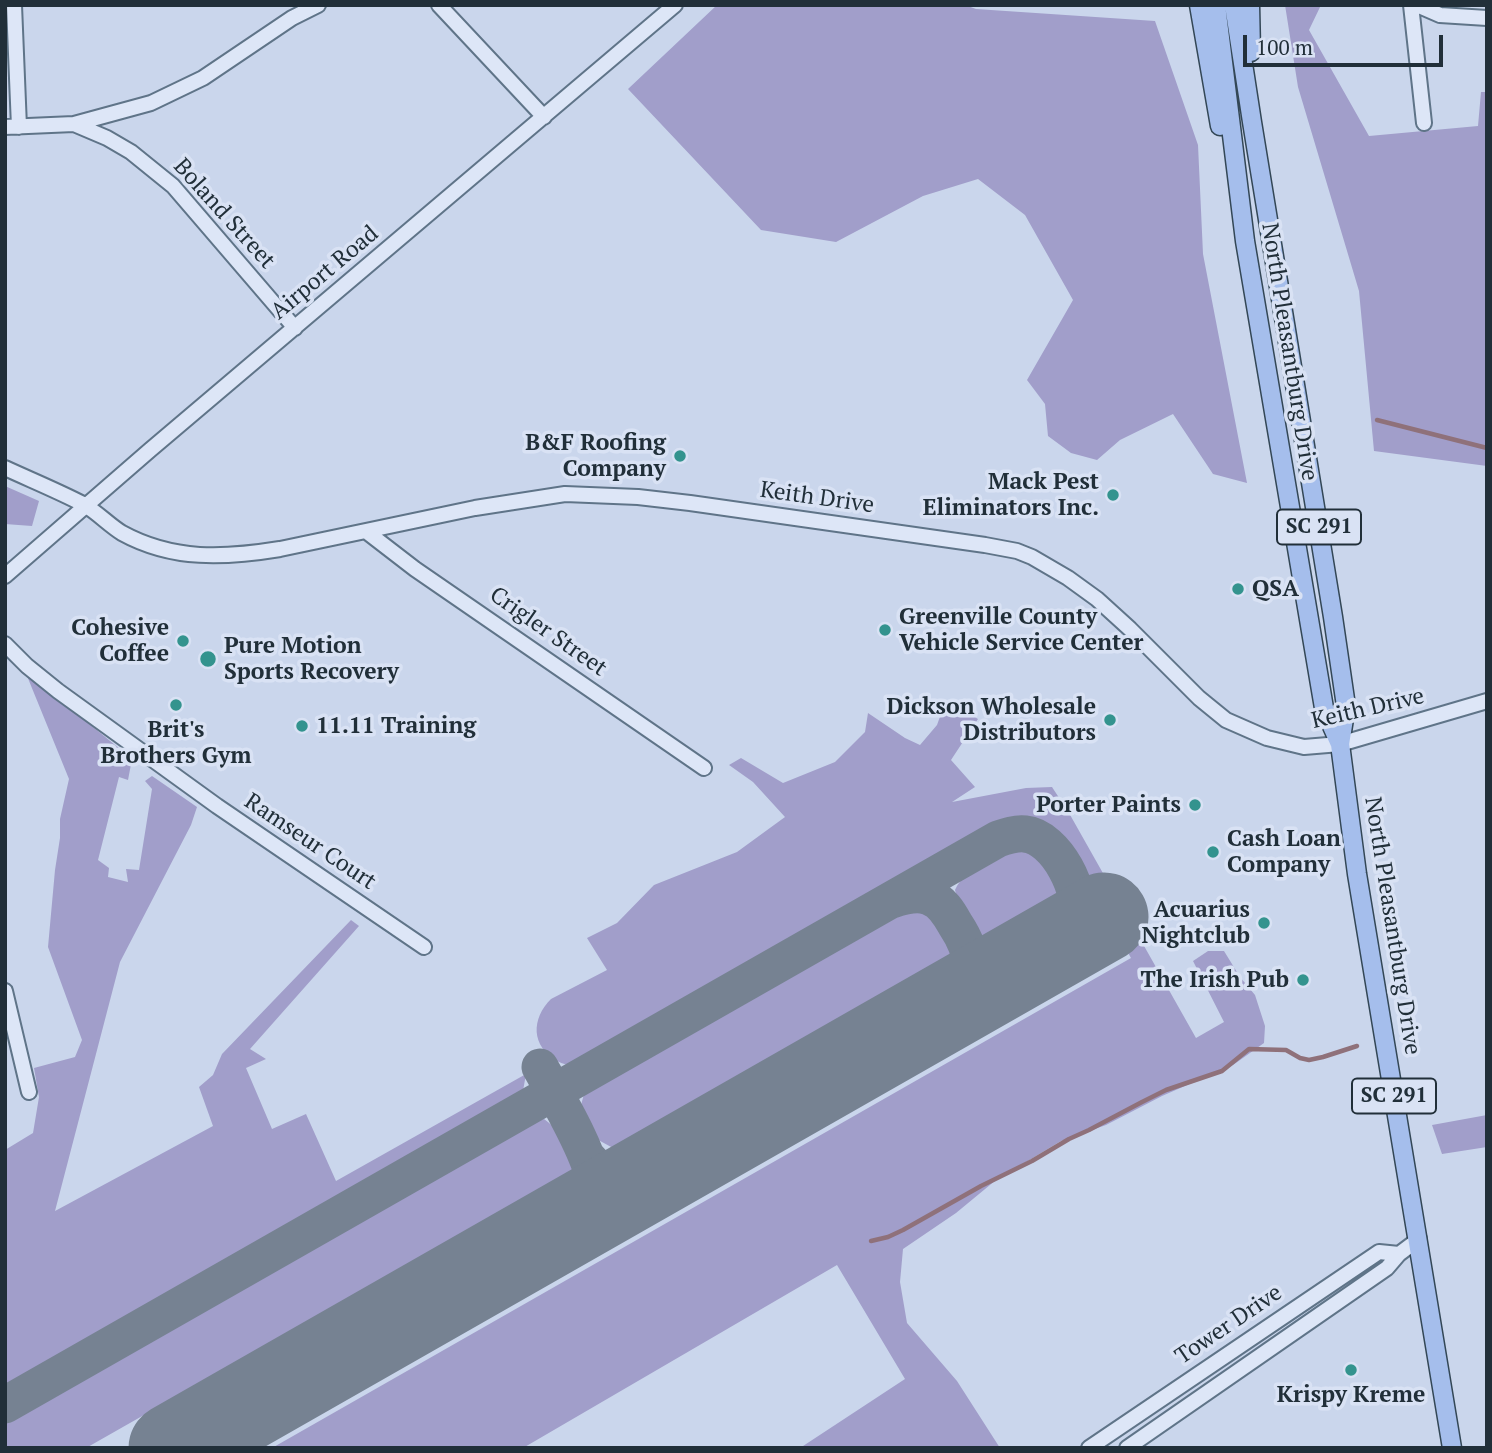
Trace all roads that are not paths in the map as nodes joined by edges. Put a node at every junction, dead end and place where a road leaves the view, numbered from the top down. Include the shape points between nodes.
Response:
1 (14, 5) edge
2 (317, 5) edge
3 (439, 5) edge
4 (675, 5) edge
5 (1199, 5) edge
6 (1216, 5) edge
7 (1234, 5) edge
8 (1250, 5) edge
9 (1411, 5) edge
10 (1418, 5) edge
11 (1487, 18) edge
12 (544, 117) junction
13 (1252, 121) junction
14 (1424, 123) dead end
15 (74, 124) junction
16 (12, 127) edge
17 (1245, 241) junction
18 (295, 328) junction
19 (5, 468) edge
20 (86, 506) junction
21 (367, 532) junction
22 (5, 576) edge
23 (5, 644) edge
24 (1487, 701) edge
25 (1339, 744) junction
26 (704, 768) dead end
27 (424, 947) dead end
28 (5, 991) edge
29 (29, 1092) dead end
30 (1419, 1239) junction
31 (1399, 1254) junction
32 (1089, 1448) edge
33 (1127, 1448) edge
34 (1452, 1448) edge

1 - 16 street
2 - 15 street via 173,94
3 - 12 street
4 - 12 street, Airport Road
5 - 17 main road
6 - 17 main road, North Pleasantburg Drive / SC 291
7 - 13 main road, North Pleasantburg Drive / SC 291
8 - 13 main road
9 - 14 street
10 - 11 street via 1440,15
12 - 18 street, Airport Road
13 - 25 main road, North Pleasantburg Drive / SC 291 via 1346,705
15 - 16 street
15 - 18 street, Boland Street via 131,152 173,186
17 - 25 main road, North Pleasantburg Drive / SC 291 via 1324,708
18 - 20 street, Airport Road
19 - 20 street, Keith Drive
20 - 21 street, Keith Drive via 146,545 185,554 248,554
20 - 22 street, Airport Road
21 - 25 street, Keith Drive via 532,498 593,494 690,502 1017,551 1047,564 1097,599 1226,720 1267,738 1304,747
21 - 26 street, Crigler Street
23 - 27 street, Ramseur Court via 58,691 217,806
24 - 25 street, Keith Drive
25 - 30 main road, North Pleasantburg Drive / SC 291
28 - 29 street
30 - 31 street, Tower Drive
30 - 34 main road, North Pleasantburg Drive / SC 291
31 - 32 street, Tower Drive via 1379,1252
31 - 33 street, Tower Drive via 1387,1268

